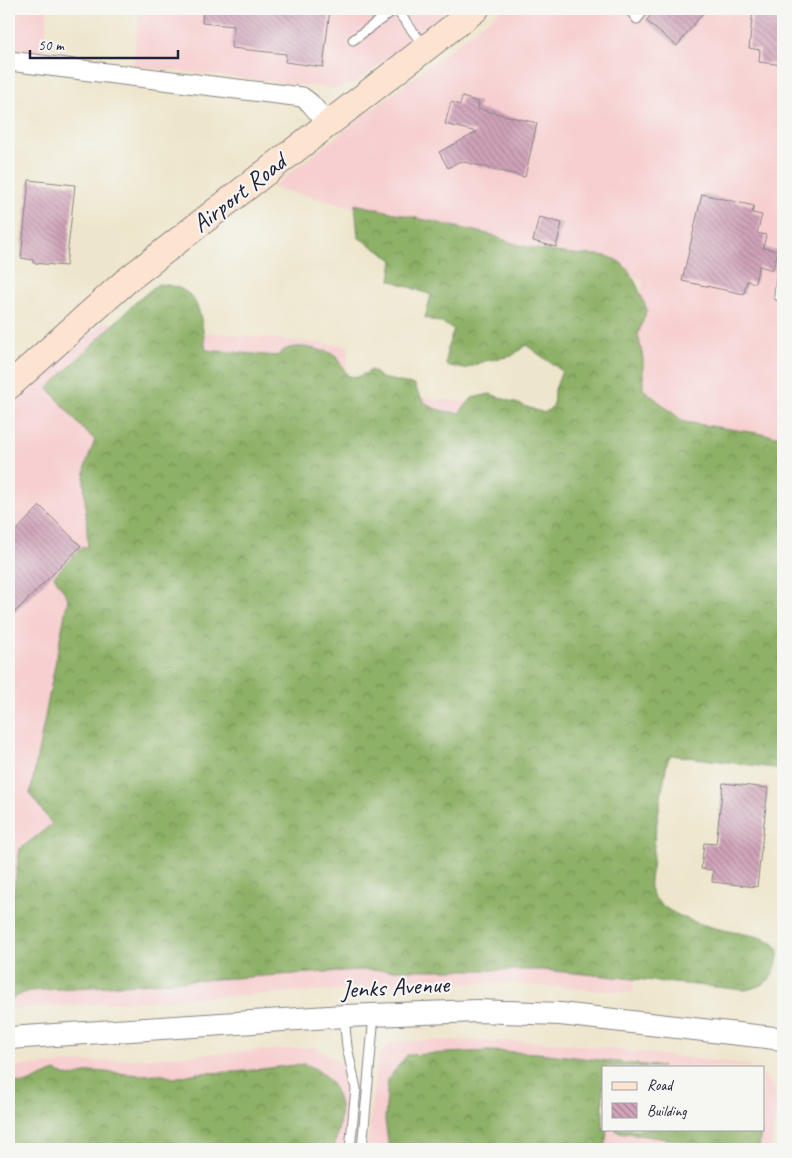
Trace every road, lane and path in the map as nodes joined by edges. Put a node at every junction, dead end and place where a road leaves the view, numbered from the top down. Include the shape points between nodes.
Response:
1 (396, 9) edge
2 (476, 9) edge
3 (629, 9) edge
4 (645, 9) edge
5 (353, 40) dead end
6 (425, 48) junction
7 (9, 61) edge
8 (328, 124) junction
9 (783, 258) edge
10 (783, 296) edge
11 (9, 386) edge
12 (374, 1015) junction
13 (344, 1016) junction
14 (9, 1038) edge
15 (783, 1038) edge
16 (350, 1149) edge
17 (362, 1149) edge

1 - 5 lane
1 - 6 lane
2 - 6 main road, Airport Road
3 - 4 lane via 637,19
6 - 8 main road, Airport Road
7 - 8 street via 302,97
8 - 11 main road, Airport Road via 126,281
9 - 10 lane via 779,296
12 - 13 street, Jenks Avenue
12 - 15 street, Jenks Avenue via 533,1012
12 - 17 lane
13 - 14 street, Jenks Avenue
13 - 16 lane via 356,1089

